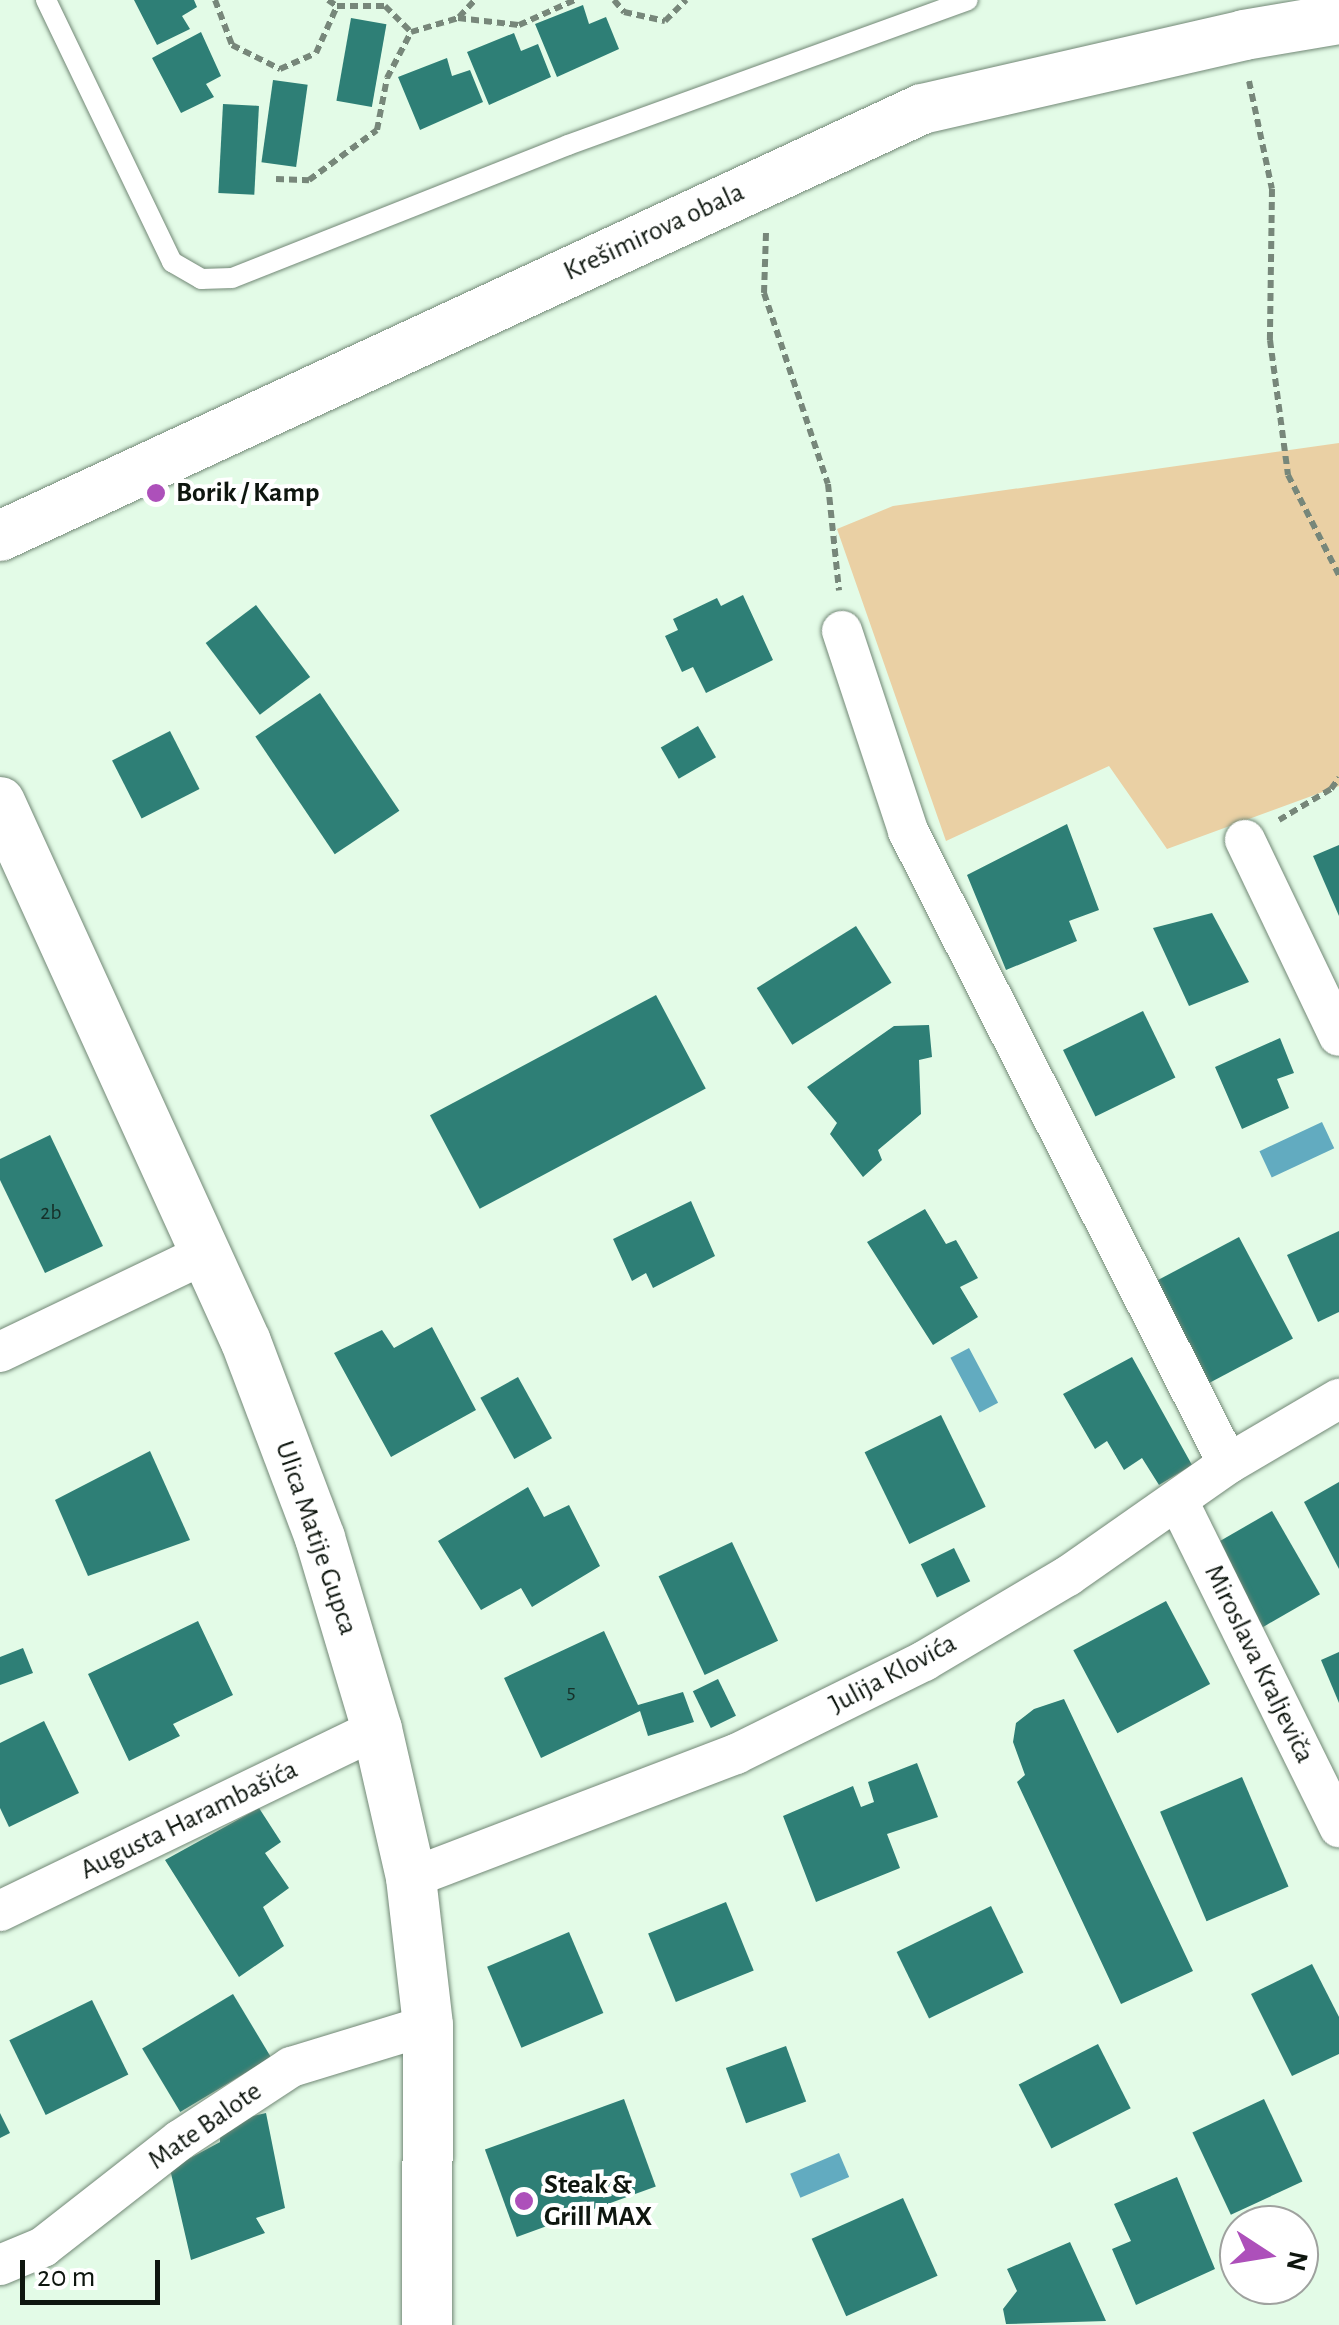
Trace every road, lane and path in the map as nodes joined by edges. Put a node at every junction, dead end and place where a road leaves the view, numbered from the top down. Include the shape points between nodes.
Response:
1 (46, 0) edge
2 (216, 0) edge
3 (328, 0) edge
4 (475, 0) edge
5 (575, 0) edge
6 (614, 0) edge
7 (686, 0) edge
8 (968, 0) edge
9 (336, 6) junction
10 (458, 18) junction
11 (1339, 19) edge
12 (411, 32) junction
13 (1244, 35) junction
14 (276, 179) dead end
15 (766, 226) dead end
16 (0, 536) edge
17 (1339, 575) edge
18 (842, 631) joint
19 (1339, 778) edge
20 (0, 802) edge
21 (1245, 840) joint
22 (1339, 1036) edge
23 (207, 1253) junction
24 (0, 1352) edge
25 (1339, 1399) edge
26 (1228, 1464) junction
27 (1178, 1500) junction
28 (377, 1729) junction
29 (1339, 1828) edge
30 (411, 1878) junction
31 (0, 1911) edge
32 (428, 2026) junction
33 (0, 2265) edge
34 (427, 2325) edge

1 - 8 lane via 172,262 202,279 232,278 568,145
2 - 9 path via 232,44 280,68 316,53
3 - 9 path
4 - 10 path
5 - 10 path via 518,25
6 - 7 path via 624,12 665,21
9 - 12 path via 386,6
10 - 12 path
11 - 13 street, Krešimirova obala
12 - 14 path via 387,78 376,130 309,180
13 - 16 street, Krešimirova obala via 922,108
13 - 17 path via 1272,189 1270,340 1288,475
15 - 18 path via 764,294 828,484
18 - 26 street via 908,832
19 - 21 path
20 - 23 street, Ulica Matije Gupca
21 - 22 street
23 - 24 street
23 - 28 street, Ulica Matije Gupca via 320,1538
25 - 26 street, Julija Klovića
26 - 27 street, Julija Klovića
27 - 29 street, Miroslava Kraljeviča
27 - 30 street, Julija Klovića via 1068,1576 924,1661 736,1754
28 - 30 street, Ulica Matije Gupca
28 - 31 street, Augusta Harambašića
30 - 32 street, Ulica Matije Gupca
32 - 33 street, Mate Balote via 291,2067 180,2140 43,2247
32 - 34 street, Ulica Matije Gupca

